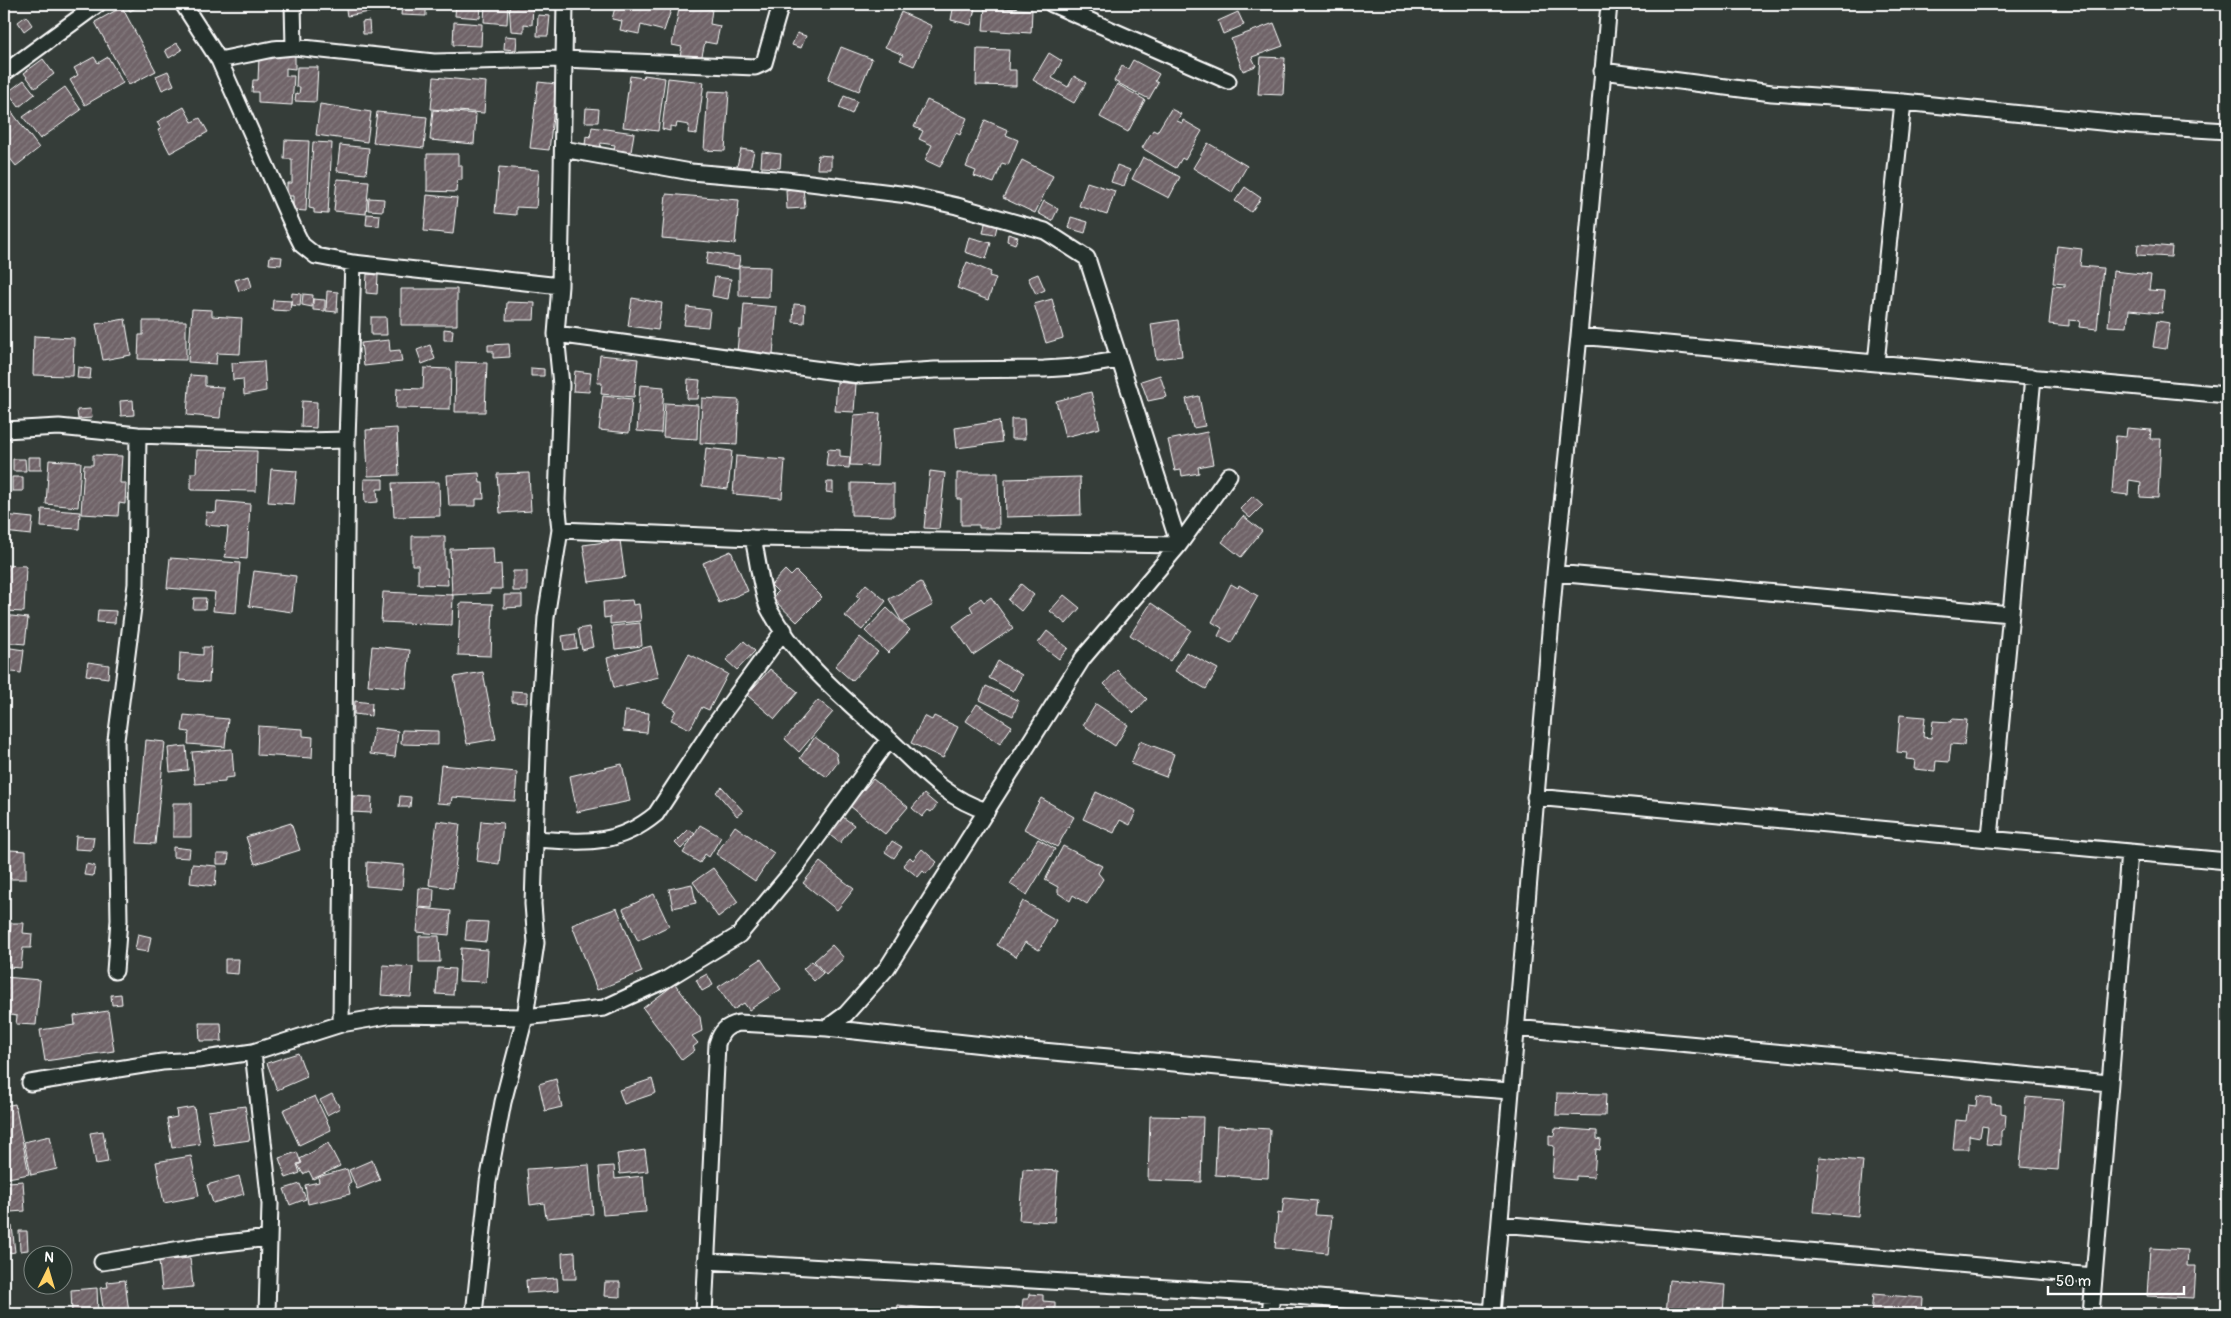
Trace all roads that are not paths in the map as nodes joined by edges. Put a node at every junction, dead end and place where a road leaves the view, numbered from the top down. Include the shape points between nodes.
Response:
1 (98, 4) edge
2 (183, 4) edge
3 (293, 4) edge
4 (565, 4) edge
5 (781, 4) edge
6 (1052, 4) edge
7 (1608, 4) edge
8 (294, 47) junction
9 (563, 59) junction
10 (219, 60) junction
11 (1602, 71) junction
12 (4, 74) edge
13 (1228, 81) dead end
14 (1903, 102) junction
15 (2227, 130) edge
16 (563, 149) junction
17 (354, 263) junction
18 (560, 286) junction
19 (556, 334) junction
20 (1579, 336) junction
21 (1118, 360) junction
22 (1876, 364) junction
23 (2034, 377) junction
24 (2227, 395) edge
25 (4, 430) edge
26 (138, 436) junction
27 (347, 440) junction
28 (1229, 475) dead end
29 (560, 530) junction
30 (753, 538) junction
31 (1179, 545) junction
32 (1555, 573) junction
33 (2010, 614) junction
34 (784, 630) junction
35 (889, 739) junction
36 (1535, 797) junction
37 (987, 810) junction
38 (1990, 838) junction
39 (536, 839) junction
40 (2129, 852) junction
41 (2227, 861) edge
42 (115, 971) dead end
43 (525, 1017) junction
44 (341, 1024) junction
45 (827, 1028) junction
46 (1516, 1028) junction
47 (253, 1052) junction
48 (30, 1083) dead end
49 (2109, 1083) junction
50 (1510, 1091) junction
51 (1500, 1224) junction
52 (269, 1238) junction
53 (706, 1261) junction
54 (102, 1262) dead end
55 (2094, 1276) junction
56 (1272, 1294) junction
57 (1492, 1313) edge
58 (267, 1314) edge
59 (474, 1314) edge
60 (704, 1314) edge
61 (1270, 1314) edge
62 (2091, 1314) edge

1 - 12 street
2 - 10 street
3 - 8 street
4 - 9 street
5 - 9 street via 764,63 755,67
6 - 13 street
7 - 11 street
8 - 9 street via 434,62
8 - 10 street
9 - 16 street
10 - 17 street via 302,244 316,256
11 - 14 street via 1772,93
11 - 20 street
14 - 15 street via 2131,125
14 - 22 street
16 - 18 street
16 - 21 street via 692,172 908,195 1045,231 1087,258
17 - 18 street
17 - 27 street
18 - 19 street
19 - 21 street via 859,375 935,370 1044,369
19 - 29 street via 561,385 557,500
20 - 22 street
20 - 32 street
21 - 31 street
22 - 23 street
23 - 24 street
23 - 33 street
25 - 26 street via 59,427
26 - 27 street
26 - 42 street via 136,584 116,740 119,920
27 - 44 street
28 - 31 street
29 - 30 street
29 - 39 street via 546,617
30 - 31 street
30 - 34 street via 768,608
31 - 37 street via 1083,658
32 - 33 street
32 - 36 street
33 - 38 street
34 - 35 street via 796,649 830,686
34 - 39 street via 713,727 656,814 608,840 587,843
35 - 37 street via 947,792 972,806
35 - 43 street via 795,868 739,935 665,980 604,1008
36 - 38 street
36 - 46 street
37 - 45 street via 887,968 846,1014
38 - 40 street
39 - 43 street via 533,904 536,943
40 - 41 street
40 - 49 street
43 - 44 street via 439,1018 413,1014
43 - 59 street via 503,1102 488,1182
44 - 47 street
45 - 50 street via 1340,1078
45 - 53 street via 740,1023 728,1026 720,1034
46 - 49 street
46 - 50 street
47 - 48 street via 162,1062
47 - 52 street via 270,1204
49 - 55 street
50 - 51 street
51 - 55 street
51 - 57 street
52 - 54 street
52 - 58 street
53 - 56 street
53 - 60 street
55 - 62 street
56 - 57 street
56 - 61 street

